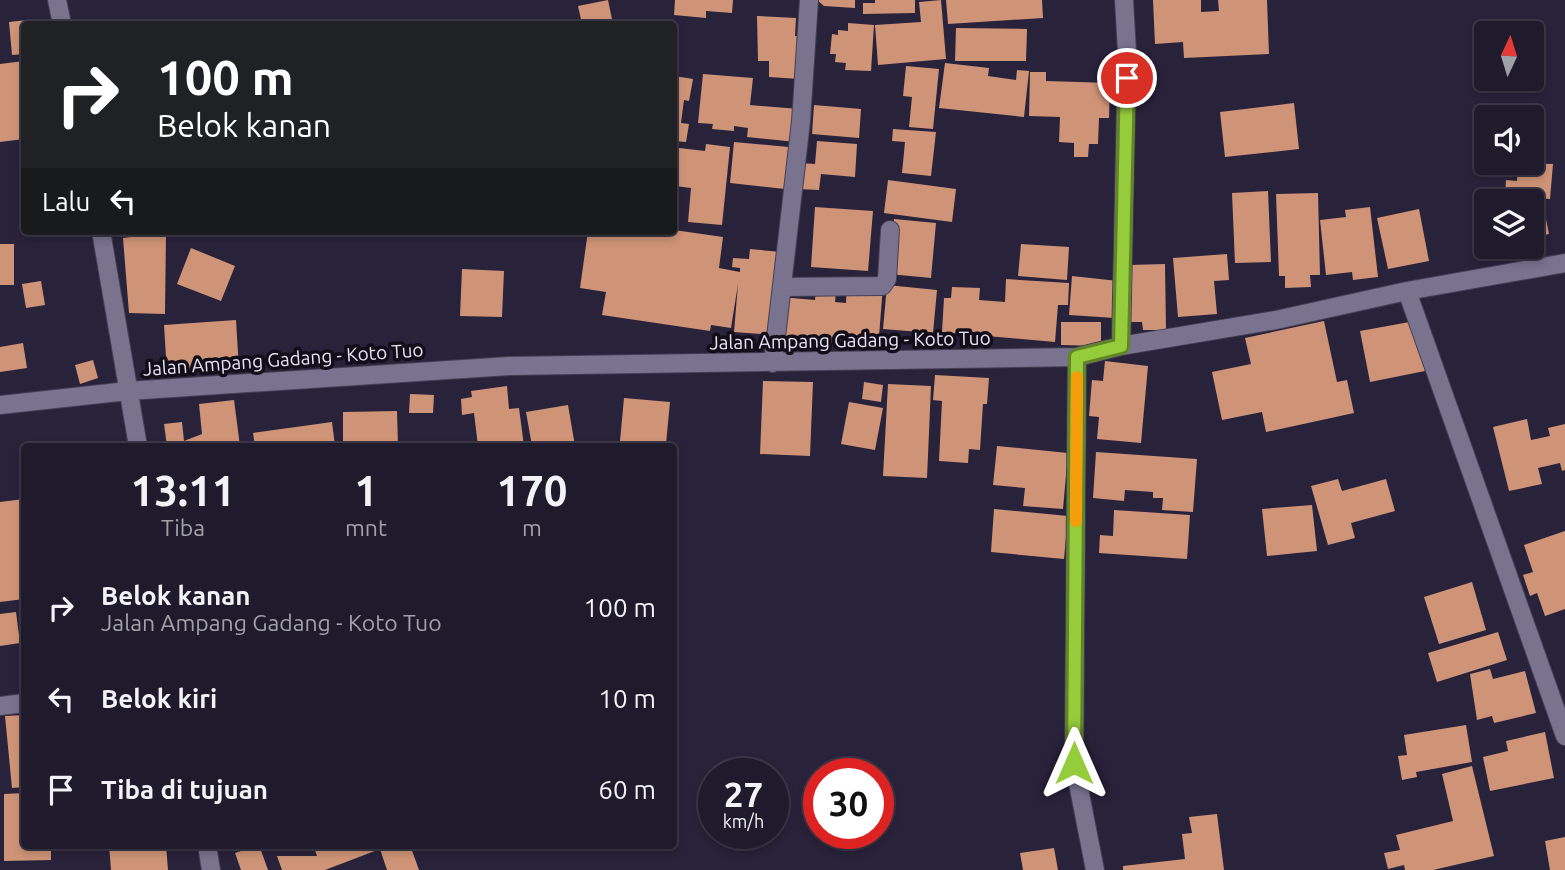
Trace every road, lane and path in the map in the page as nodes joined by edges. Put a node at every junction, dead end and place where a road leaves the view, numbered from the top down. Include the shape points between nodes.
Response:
1 (57, 0) edge
2 (809, 0) edge
3 (1124, 0) edge
4 (61, 21) edge
5 (890, 230) dead end
6 (103, 235) edge
7 (1565, 263) edge
8 (782, 287) junction
9 (1407, 292) junction
10 (1121, 346) junction
11 (1077, 357) junction
12 (773, 363) junction
13 (128, 391) junction
14 (0, 405) edge
15 (137, 443) edge
16 (1557, 682) edge
17 (21, 703) edge
18 (0, 706) edge
19 (1565, 736) edge
20 (208, 849) edge
21 (211, 870) edge
22 (1095, 870) edge

1 - 4 street
2 - 8 street
3 - 10 street
5 - 8 street via 887,279 882,286
6 - 13 street
7 - 9 street, Jalan Ampang Gadang - Koto Tuo
8 - 12 street
9 - 10 street, Jalan Ampang Gadang - Koto Tuo via 1289,318
9 - 16 street
10 - 11 street, Jalan Ampang Gadang - Koto Tuo
11 - 12 street, Jalan Ampang Gadang - Koto Tuo
11 - 22 street via 1074,763
12 - 13 street, Jalan Ampang Gadang - Koto Tuo via 509,366
13 - 14 street, Jalan Ampang Gadang - Koto Tuo
13 - 15 street
16 - 19 street
17 - 18 street
20 - 21 street

